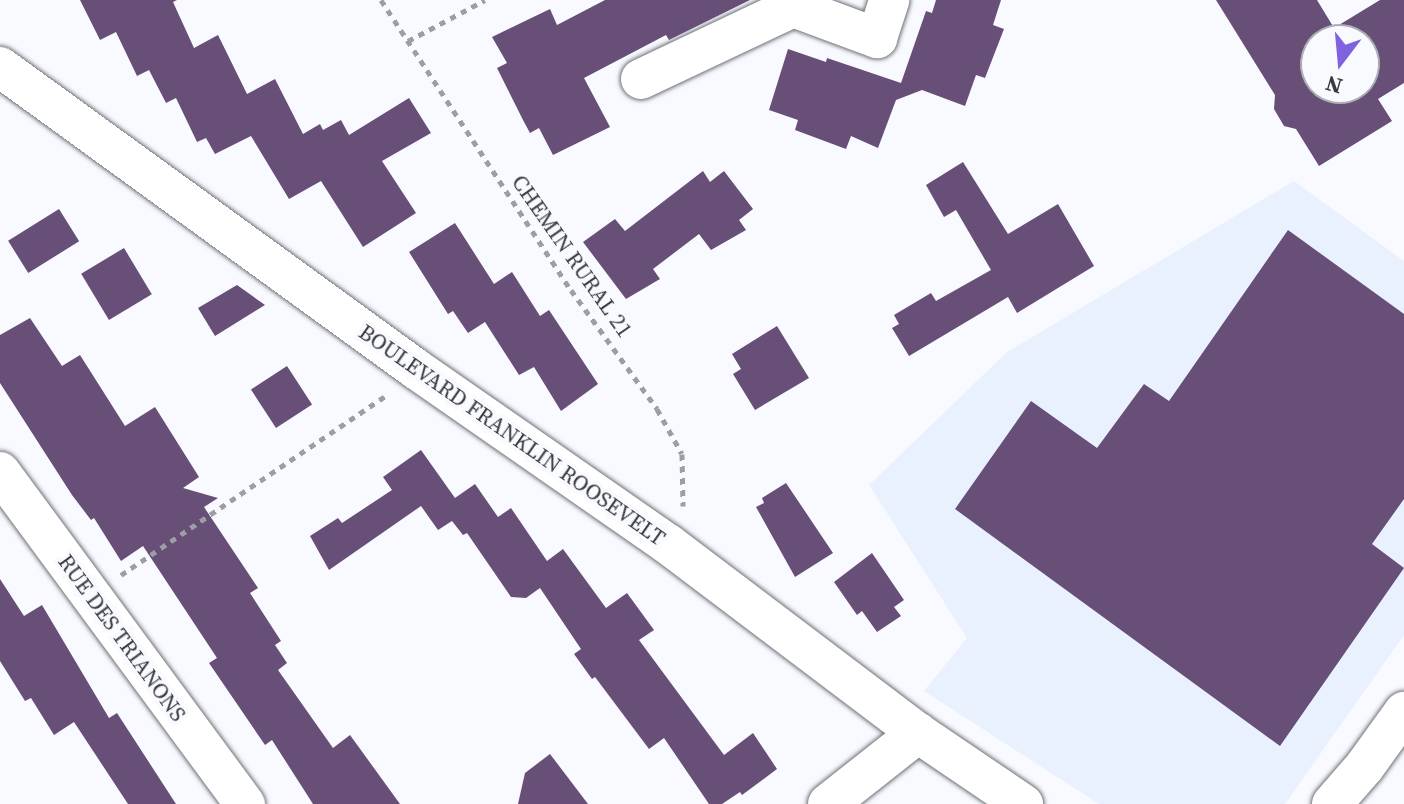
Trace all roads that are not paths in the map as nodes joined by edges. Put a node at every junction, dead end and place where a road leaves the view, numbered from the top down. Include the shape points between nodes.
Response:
1 (889, 0) edge
2 (800, 3) edge
3 (0, 67) edge
4 (641, 79) dead end
5 (0, 472) edge
6 (1404, 712) edge
7 (918, 733) junction
8 (245, 804) edge
9 (828, 804) edge
10 (1023, 804) edge
11 (1332, 804) edge

1 - 2 street via 877,38
2 - 4 street
3 - 7 street, BOULEVARD FRANKLIN ROOSEVELT via 416,369 668,544
5 - 8 street, RUE DES TRIANONS
6 - 11 street
7 - 9 street
7 - 10 street, BOULEVARD FRANKLIN ROOSEVELT

